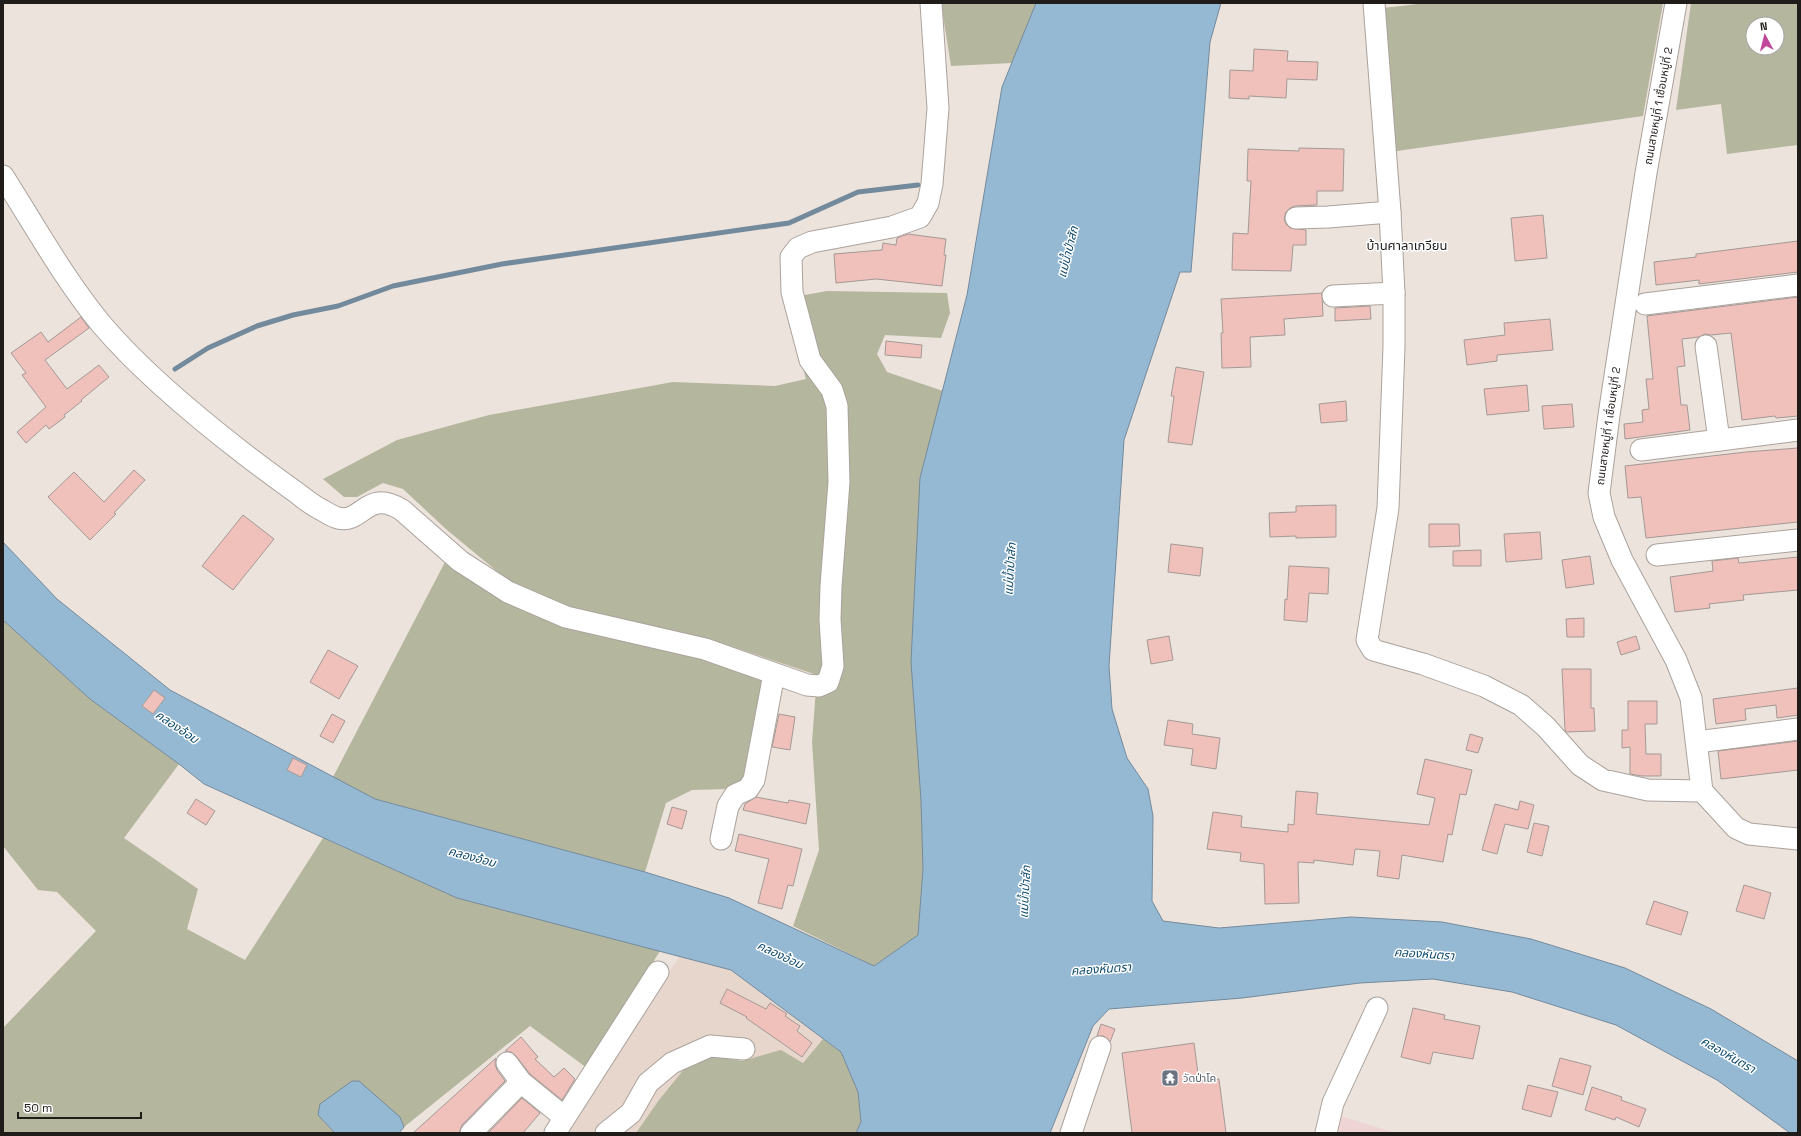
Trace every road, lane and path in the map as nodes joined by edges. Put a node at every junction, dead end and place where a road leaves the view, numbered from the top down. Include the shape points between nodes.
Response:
1 (931, 3) edge
2 (1374, 3) edge
3 (1676, 3) edge
4 (3, 176) edge
5 (1390, 212) junction
6 (1296, 218) dead end
7 (1798, 285) edge
8 (1394, 293) junction
9 (1333, 296) dead end
10 (1645, 304) dead end
11 (1706, 346) dead end
12 (1798, 430) edge
13 (1719, 440) junction
14 (1641, 450) dead end
15 (1798, 540) edge
16 (1657, 556) dead end
17 (774, 674) junction
18 (1798, 729) edge
19 (1697, 742) junction
20 (1702, 791) junction
21 (721, 839) dead end
22 (1798, 840) edge
23 (658, 972) dead end
24 (1377, 1008) dead end
25 (1100, 1047) dead end
26 (744, 1049) dead end
27 (507, 1063) dead end
28 (521, 1082) junction
29 (560, 1125) edge
30 (471, 1133) edge
31 (606, 1133) edge
32 (1071, 1133) edge
33 (1326, 1133) edge

1 - 17 street via 938,108 932,184 928,203 920,218 892,227 812,242 798,248 792,257 792,292 810,360 832,390 836,406 839,482 831,586 833,666 828,682 819,686 807,685
2 - 5 street
3 - 19 street, ถนนสายหมู่ที่ 1 เชื่อมหมู่ที่ 2 via 1645,181 1599,493 1604,517 1622,560 1676,660 1691,698
4 - 17 street via 76,291 121,345 207,425 320,509 338,518 348,518 378,502 391,503 460,561 508,592 566,616 705,649
5 - 6 street via 1328,218
5 - 8 street
7 - 10 street
8 - 9 street
8 - 20 street via 1394,369 1388,508 1367,640 1373,650 1423,664 1484,686 1521,705 1546,727 1580,765 1603,780 1648,790
11 - 13 street
12 - 13 street
13 - 14 street
15 - 16 street
17 - 21 street via 754,780 748,789 735,795 728,806
18 - 19 street
19 - 20 street, ถนนสายหมู่ที่ 1 เชื่อมหมู่ที่ 2
20 - 22 street via 1736,828 1749,834
23 - 29 street
24 - 33 street via 1333,1103
25 - 32 street
26 - 31 street via 710,1046 672,1063 648,1083 632,1113
27 - 28 street
28 - 29 street
28 - 30 street

